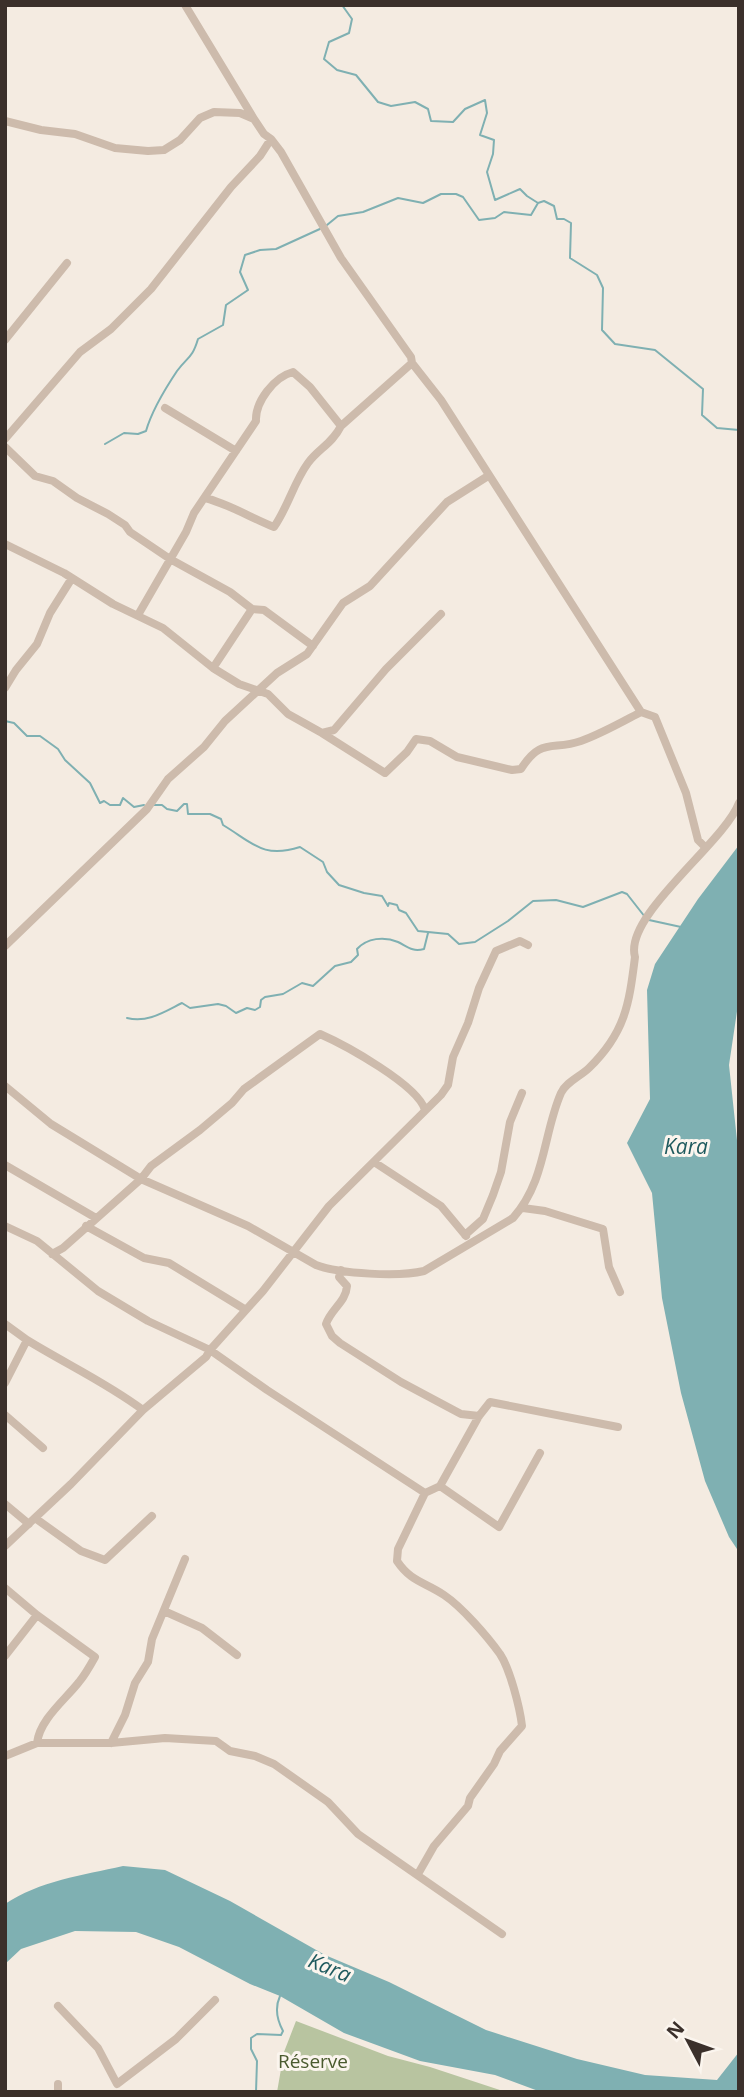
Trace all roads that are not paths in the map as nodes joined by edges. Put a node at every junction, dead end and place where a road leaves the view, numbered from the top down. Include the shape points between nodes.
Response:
1 (185, 5) edge
2 (254, 119) junction
3 (5, 121) edge
4 (271, 139) junction
5 (67, 263) dead end
6 (5, 340) edge
7 (412, 363) junction
8 (165, 408) dead end
9 (341, 426) junction
10 (5, 439) edge
11 (5, 447) edge
12 (236, 451) junction
13 (488, 476) junction
14 (205, 498) junction
15 (5, 544) edge
16 (170, 559) junction
17 (72, 578) junction
18 (252, 609) junction
19 (441, 614) dead end
20 (138, 615) junction
21 (313, 646) junction
22 (214, 668) junction
23 (5, 688) edge
24 (257, 690) junction
25 (640, 712) junction
26 (322, 733) junction
27 (739, 803) edge
28 (705, 847) junction
29 (528, 945) dead end
30 (5, 946) edge
31 (5, 1086) edge
32 (522, 1093) dead end
33 (425, 1110) junction
34 (374, 1162) junction
35 (5, 1165) edge
36 (141, 1179) junction
37 (523, 1208) junction
38 (96, 1218) junction
39 (86, 1226) junction
40 (6, 1229) edge
41 (465, 1235) junction
42 (471, 1242) junction
43 (293, 1251) junction
44 (52, 1254) junction
45 (341, 1270) junction
46 (620, 1292) dead end
47 (246, 1310) junction
48 (5, 1324) edge
49 (27, 1340) junction
50 (210, 1350) junction
51 (5, 1383) edge
52 (143, 1410) junction
53 (5, 1415) edge
54 (479, 1416) junction
55 (618, 1427) dead end
56 (43, 1448) dead end
57 (540, 1453) dead end
58 (440, 1486) junction
59 (425, 1493) junction
60 (5, 1504) edge
61 (152, 1516) dead end
62 (32, 1521) junction
63 (5, 1546) edge
64 (185, 1559) dead end
65 (5, 1588) edge
66 (164, 1611) junction
67 (37, 1615) junction
68 (237, 1655) dead end
69 (5, 1656) edge
70 (37, 1743) junction
71 (111, 1743) junction
72 (5, 1756) edge
73 (418, 1874) junction
74 (502, 1934) dead end
75 (215, 2000) dead end
76 (58, 2006) dead end

1 - 2 street
2 - 3 street via 214,112 200,118 164,150 148,151 115,148 75,134
2 - 4 street
4 - 7 street via 324,231
4 - 10 street via 151,289 80,352
5 - 6 street
7 - 9 street
7 - 13 street
8 - 12 street
9 - 12 street via 293,372 261,401 257,421
9 - 14 street via 308,463 274,527
11 - 16 street via 35,476 53,481 108,513
12 - 14 street
13 - 21 street via 432,516 370,586 343,603
13 - 25 street
14 - 16 street
15 - 17 street
16 - 18 street
16 - 20 street
17 - 20 street
17 - 23 street via 37,644
18 - 21 street via 264,610
18 - 22 street
19 - 26 street via 334,730
20 - 22 street via 163,628
21 - 24 street
22 - 24 street
24 - 26 street
24 - 30 street via 168,779 149,805
25 - 26 street via 581,741 535,750 521,769 457,757 430,741 416,739 385,774
25 - 28 street via 655,718 664,735 698,840
27 - 28 street
28 - 37 street via 635,939 626,1015 602,1055 562,1091 541,1169
29 - 33 street via 520,941 496,951 453,1057 448,1085
31 - 36 street via 51,1124
32 - 41 street via 510,1122 493,1195 483,1219
33 - 34 street
33 - 36 street via 423,1102 403,1084 320,1034 244,1088
34 - 41 street via 441,1206
34 - 43 street via 329,1206
35 - 38 street
36 - 38 street
36 - 43 street
37 - 42 street
37 - 46 street via 603,1229 609,1267
38 - 39 street
39 - 44 street
39 - 47 street via 144,1258 169,1263
40 - 44 street via 37,1241
41 - 42 street
42 - 45 street via 439,1264 409,1275
43 - 45 street via 316,1265
43 - 47 street
44 - 50 street via 135,1314
45 - 54 street via 346,1294 328,1317 332,1336 401,1382 461,1414
47 - 50 street
48 - 49 street
49 - 51 street
49 - 52 street via 117,1390
50 - 52 street
50 - 59 street
52 - 62 street
53 - 56 street
54 - 55 street via 490,1402
54 - 58 street
57 - 58 street via 499,1527
58 - 59 street
59 - 73 street via 398,1549 397,1561 405,1573 447,1597 500,1655 522,1726 500,1751 468,1806 434,1846
60 - 62 street
61 - 62 street via 105,1560
62 - 63 street
64 - 66 street
65 - 67 street
66 - 68 street via 202,1628
66 - 71 street via 148,1662
67 - 69 street
67 - 70 street via 94,1657 42,1727
70 - 71 street
70 - 72 street
71 - 73 street via 165,1738 216,1741 230,1751 265,1760 328,1802 358,1834
73 - 74 street
75 - 76 street via 176,2039 117,2084 98,2048

